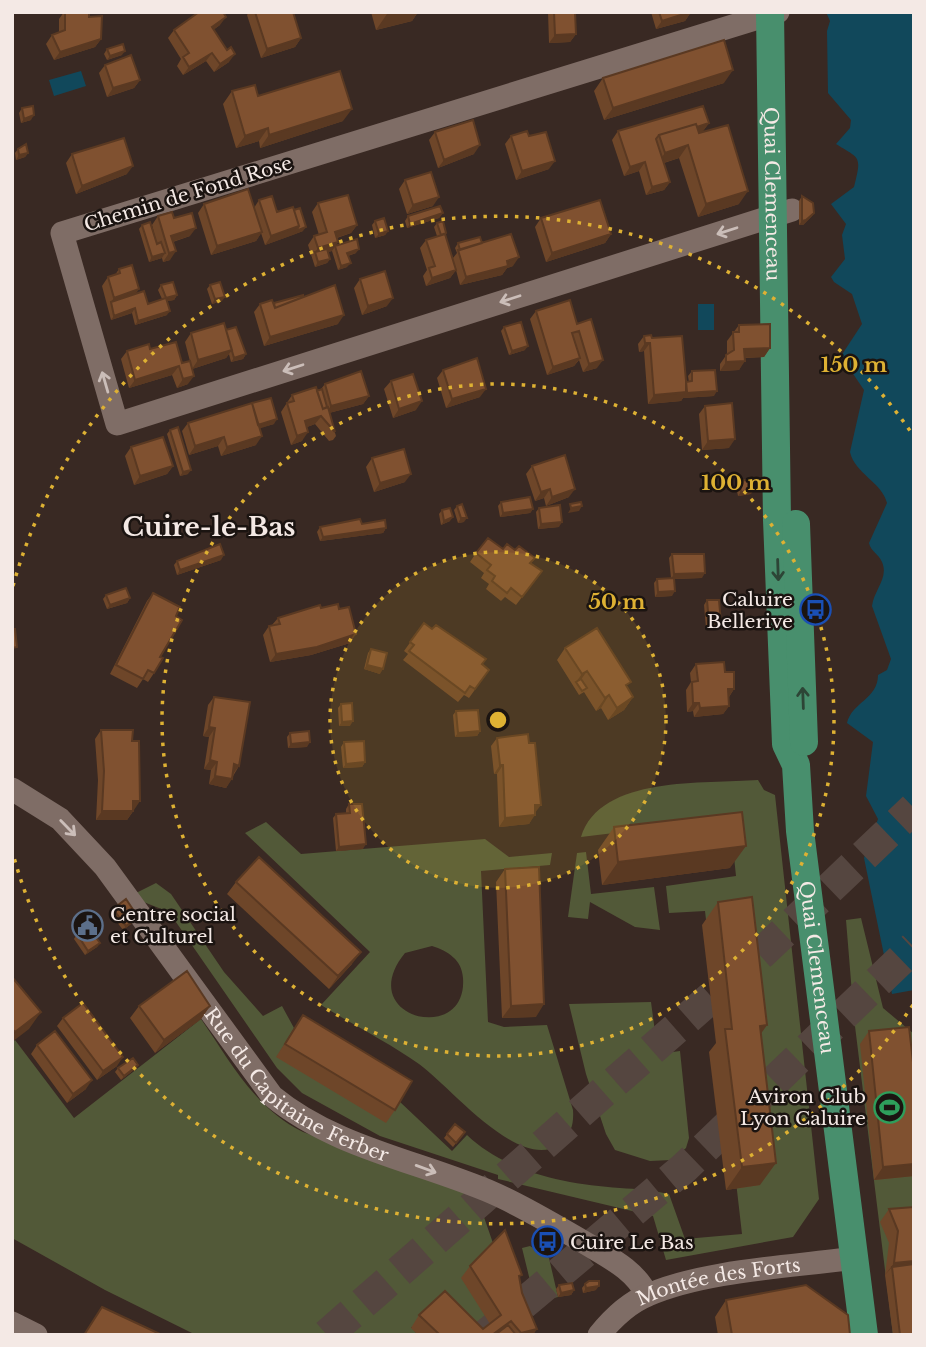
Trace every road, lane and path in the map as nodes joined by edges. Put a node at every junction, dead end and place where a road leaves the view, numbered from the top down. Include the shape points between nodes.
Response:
1 (777, 13) edge
2 (782, 213) junction
3 (12, 789) edge
4 (854, 1258) junction
5 (647, 1295) junction
6 (12, 1323) edge
7 (36, 1335) edge
8 (599, 1335) edge
9 (864, 1335) edge

1 - 2 main road, Quai Clemenceau
2 -> 1 street, Chemin de Fond Rose via 117,424 62,233
2 - 4 main road, Quai Clemenceau via 786,744 796,765 800,831
3 -> 5 street, Rue du Capitaine Ferber via 60,819 95,856 272,1096 292,1112 340,1138 493,1193 611,1258 639,1279
4 - 5 street, Montée des Forts via 681,1283
4 - 9 main road, Quai Clemenceau
5 - 8 street, Montée des Forts via 626,1307
6 - 7 street

